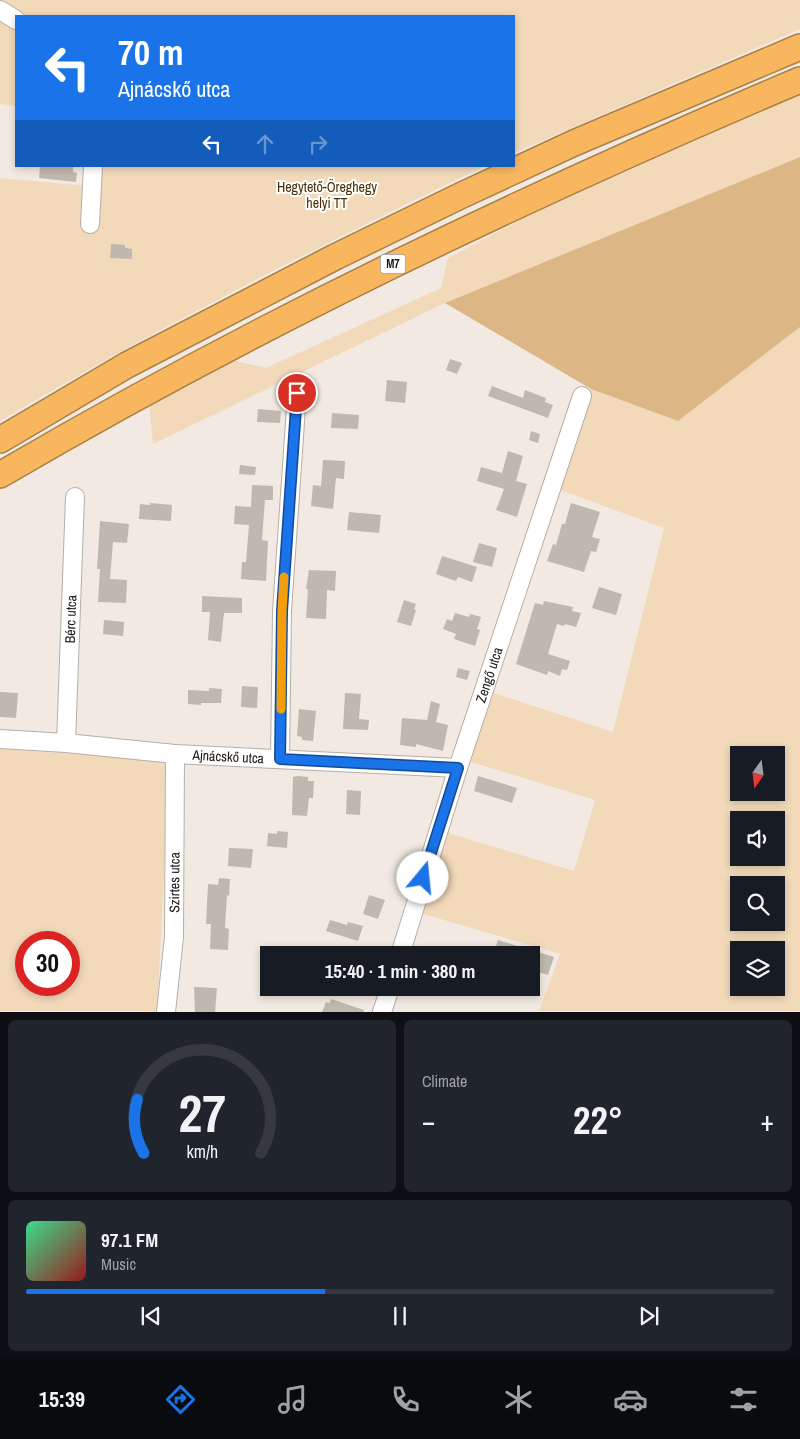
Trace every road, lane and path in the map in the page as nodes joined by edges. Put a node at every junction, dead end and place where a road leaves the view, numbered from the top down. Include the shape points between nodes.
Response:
1 (0, 10) edge
2 (15, 19) edge
3 (800, 47) edge
4 (800, 80) edge
5 (93, 167) edge
6 (90, 224) dead end
7 (297, 393) dead end
8 (582, 396) dead end
9 (0, 440) edge
10 (0, 475) edge
11 (75, 497) dead end
12 (0, 738) edge
13 (66, 743) junction
14 (175, 754) junction
15 (280, 759) junction
16 (458, 768) junction
17 (403, 946) edge
18 (387, 996) edge
19 (166, 1012) edge
20 (382, 1012) edge

1 - 2 street
3 - 9 highway, M7 via 574,143 406,222 127,365
4 - 10 highway, M7 via 587,172 332,294 58,440
5 - 6 street
7 - 15 street via 282,611
8 - 16 street, Zengő utca
11 - 13 street, Bérc utca
12 - 13 street, Ajnácskő utca
13 - 14 street, Ajnácskő utca
14 - 15 street, Ajnácskő utca
14 - 19 street, Szirtes utca via 174,937
15 - 16 street, Ajnácskő utca
16 - 17 street, Zengő utca
18 - 20 street

